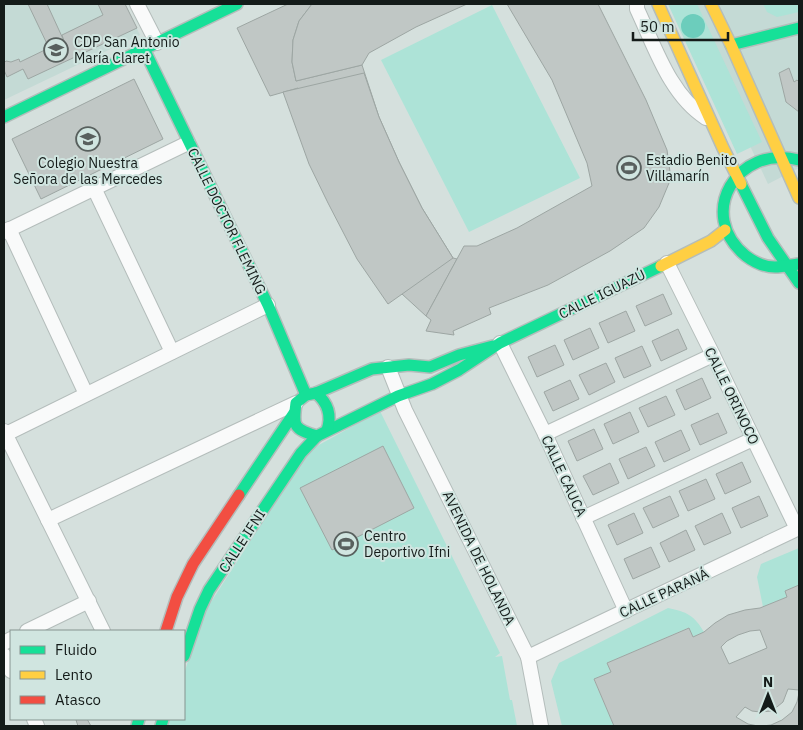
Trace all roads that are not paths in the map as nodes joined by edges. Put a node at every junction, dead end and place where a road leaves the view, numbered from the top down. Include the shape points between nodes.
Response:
1 (137, 4) edge
2 (237, 4) edge
3 (637, 4) edge
4 (658, 4) edge
5 (711, 4) edge
6 (799, 28) edge
7 (157, 43) junction
8 (731, 45) junction
9 (144, 49) junction
10 (4, 117) edge
11 (711, 121) junction
12 (188, 143) junction
13 (781, 156) junction
14 (799, 160) edge
15 (736, 175) junction
16 (94, 188) junction
17 (799, 198) edge
18 (7, 230) edge
19 (726, 230) junction
20 (711, 240) junction
21 (733, 245) junction
22 (667, 263) junction
23 (794, 265) edge
24 (799, 283) edge
25 (268, 305) junction
26 (497, 345) junction
27 (172, 352) junction
28 (713, 355) junction
29 (388, 367) junction
30 (86, 394) junction
31 (398, 396) junction
32 (303, 401) junction
33 (4, 433) edge
34 (322, 433) junction
35 (545, 434) junction
36 (753, 439) junction
37 (583, 518) junction
38 (48, 520) junction
39 (798, 529) edge
40 (89, 600) junction
41 (626, 611) junction
42 (29, 630) edge
43 (103, 630) edge
44 (166, 630) edge
45 (185, 653) edge
46 (4, 655) edge
47 (528, 657) junction
48 (10, 669) edge
49 (541, 726) edge

1 - 7 street
2 - 7 main road
3 - 11 street via 675,88 697,112
4 - 11 main road
5 - 8 main road
6 - 8 main road
7 - 9 main road
8 - 13 main road
9 - 10 main road
9 - 12 main road, CALLE DOCTOR FLEMING
11 - 15 main road
12 - 16 street
12 - 25 main road, CALLE DOCTOR FLEMING
13 - 14 main road
13 - 15 main road via 749,164
13 - 17 main road
15 - 19 main road via 723,201 722,216
15 - 23 main road via 768,238
16 - 18 street
16 - 27 street
18 - 30 street
19 - 20 main road, CALLE IGUAZÚ
19 - 21 main road
20 - 21 main road
20 - 22 main road, CALLE IGUAZÚ
21 - 23 main road via 757,264 773,268
22 - 26 main road, CALLE IGUAZÚ
22 - 28 street, CALLE ORINOCO
23 - 24 main road
25 - 27 street
25 - 32 main road, CALLE DOCTOR FLEMING
26 - 29 main road, CALLE IGUAZÚ via 430,367
26 - 31 main road, CALLE IGUAZÚ via 432,384
26 - 35 street, CALLE CAUCA
27 - 30 street
28 - 35 street
28 - 36 street, CALLE ORINOCO
29 - 31 street, AVENIDA DE HOLANDA
29 - 32 main road, CALLE IGUAZÚ via 353,376
30 - 33 street
31 - 34 main road, CALLE IGUAZÚ
31 - 47 street, AVENIDA DE HOLANDA
32 - 34 main road via 295,424 306,434
32 - 34 main road via 325,401 330,420
32 - 38 street
32 - 44 main road, CALLE IFNI via 193,564 177,596
33 - 38 street
34 - 45 main road, CALLE IFNI via 301,453 209,590
35 - 37 street, CALLE CAUCA
36 - 37 street
36 - 39 street, CALLE ORINOCO
37 - 41 street, CALLE CAUCA
38 - 40 street
39 - 41 street, CALLE PARANÁ
40 - 42 street
40 - 43 street
41 - 47 street, CALLE PARANÁ
46 - 48 street
47 - 49 street, AVENIDA DE HOLANDA

